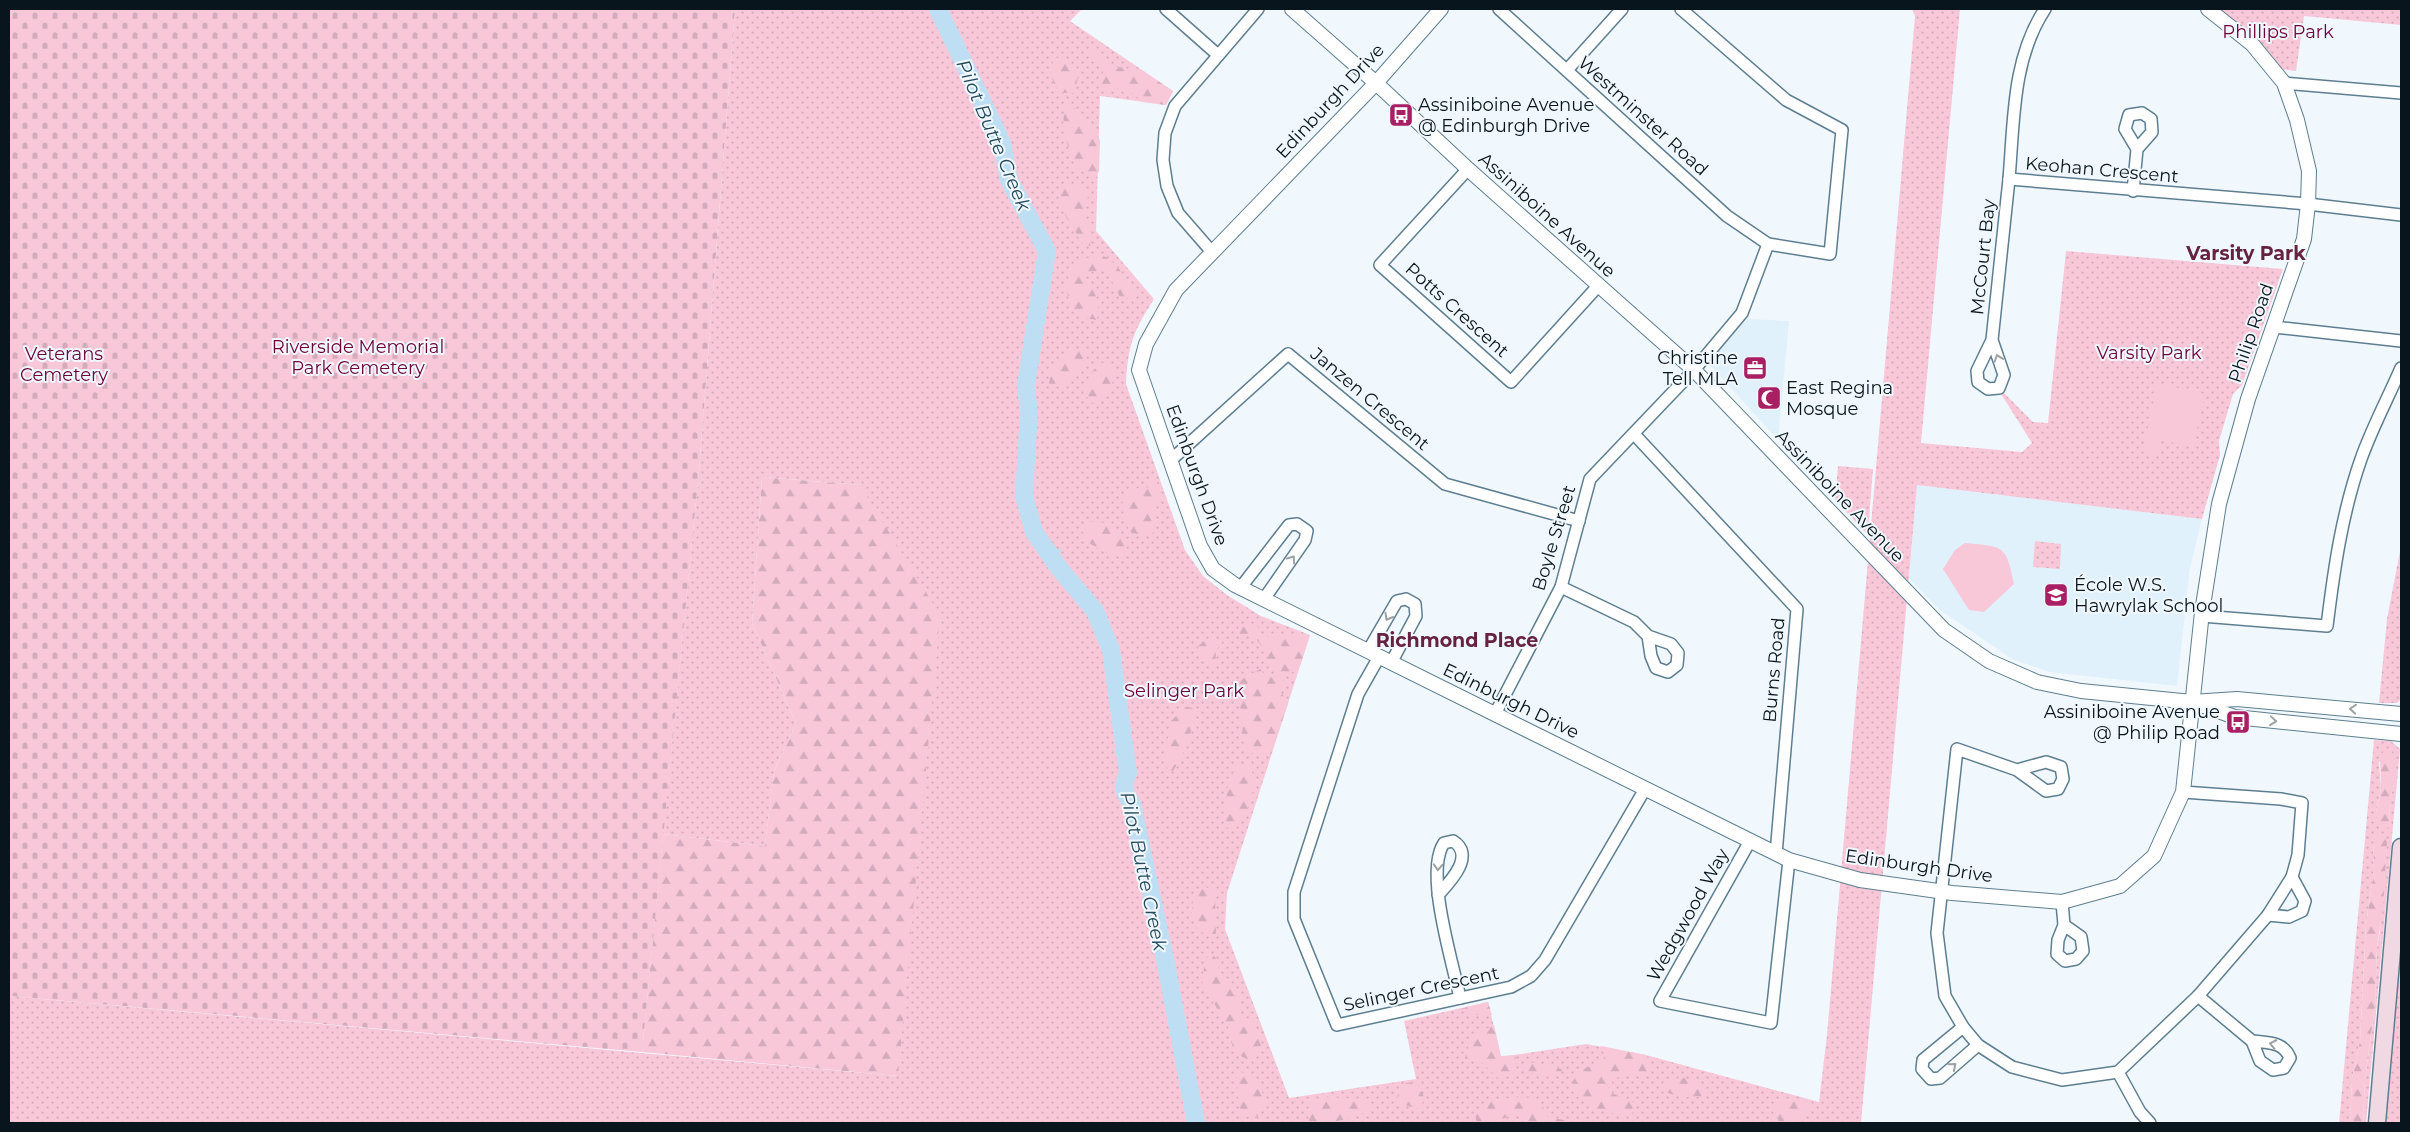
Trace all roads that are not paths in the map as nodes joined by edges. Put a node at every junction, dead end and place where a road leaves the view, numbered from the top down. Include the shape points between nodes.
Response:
1 (1166, 9) edge
2 (1258, 9) edge
3 (1292, 9) edge
4 (1441, 9) edge
5 (1499, 9) edge
6 (1622, 9) edge
7 (1681, 9) edge
8 (2045, 9) edge
9 (2208, 9) edge
10 (1218, 55) junction
11 (1567, 70) junction
12 (1376, 83) junction
13 (2284, 83) junction
14 (2401, 93) edge
15 (2137, 149) dead end
16 (1468, 169) junction
17 (2009, 179) junction
18 (2133, 191) junction
19 (2308, 204) junction
20 (2401, 215) edge
21 (1768, 244) junction
22 (1212, 252) junction
23 (1598, 286) junction
24 (2274, 327) junction
25 (1992, 340) dead end
26 (2401, 341) edge
27 (2401, 368) edge
28 (1694, 370) junction
29 (1634, 434) junction
30 (1171, 460) junction
31 (1579, 521) junction
32 (1241, 587) junction
33 (1561, 587) junction
34 (1264, 599) junction
35 (2202, 616) junction
36 (1648, 636) dead end
37 (1380, 657) junction
38 (2192, 702) junction
39 (1495, 714) junction
40 (2401, 714) edge
41 (2401, 734) edge
42 (2017, 770) dead end
43 (1645, 789) junction
44 (2183, 792) junction
45 (1750, 841) junction
46 (2401, 847) edge
47 (1783, 857) junction
48 (2292, 877) junction
49 (1940, 891) junction
50 (1438, 895) dead end
51 (2062, 902) junction
52 (2268, 915) junction
53 (2064, 925) dead end
54 (2401, 940) edge
55 (2390, 970) junction
56 (2198, 996) junction
57 (1460, 998) junction
58 (1963, 1027) junction
59 (2252, 1041) dead end
60 (1978, 1045) junction
61 (2118, 1072) junction
62 (2150, 1123) edge
63 (2377, 1123) edge

1 - 10 street
2 - 10 street
3 - 12 street, Assiniboine Avenue
4 - 12 street, Edinburgh Drive
5 - 11 street, Westminster Road
6 - 11 street
7 - 21 street via 1786,100 1842,130 1830,254
8 - 17 street, Keohan Crescent via 2034,26 2018,72
9 - 13 street, Philip Road via 2252,44
10 - 22 street via 1176,106 1165,133 1163,160 1167,186 1178,213
11 - 21 street, Westminster Road via 1727,216
12 - 16 street, Assiniboine Avenue
12 - 22 street, Edinburgh Drive
13 - 14 street
13 - 19 street, Philip Road via 2309,171
15 - 18 street
16 - 23 street, Assiniboine Avenue
16 - 23 street, Potts Crescent via 1380,265 1511,382
17 - 18 street, Keohan Crescent
17 - 25 street, McCourt Bay
18 - 19 street, Keohan Crescent
19 - 20 street, Keohan Crescent
19 - 24 street, Philip Road via 2304,239
21 - 28 street, Boyle Street via 1742,313
22 - 30 street, Edinburgh Drive via 1170,298 1146,344 1139,370
23 - 28 street, Assiniboine Avenue
24 - 26 street
24 - 35 street, Philip Road via 2248,399 2219,504
27 - 35 street via 2362,458 2342,526 2328,626
28 - 29 street, Boyle Street
28 - 38 street, Assiniboine Avenue via 1944,630 1989,661 2037,682 2081,691
29 - 31 street, Boyle Street via 1590,479
29 - 47 street, Burns Road via 1797,609
30 - 31 street, Janzen Crescent via 1288,354 1445,484
30 - 32 street, Edinburgh Drive via 1200,546 1213,569
31 - 33 street, Boyle Street
32 - 34 street, Edinburgh Drive
34 -> 32 street via 1305,540 1307,531 1297,524 1289,525
33 - 36 street via 1634,622
33 - 39 street, Boyle Street
34 - 37 street, Edinburgh Drive
35 - 38 street, Philip Road
37 - 39 street, Edinburgh Drive
37 - 57 street, Selinger Crescent via 1358,694 1302,863 1294,892 1294,919 1338,1025
40 -> 38 street, Assiniboine Avenue via 2237,698
38 -> 41 street, Assiniboine Avenue via 2236,717
38 - 44 street, Edinburgh Drive
39 - 43 street, Edinburgh Drive
42 - 49 street via 1957,749
43 - 45 street, Edinburgh Drive
43 - 57 street, Selinger Crescent via 1545,960 1531,976 1511,987
44 - 48 street via 2302,803 2298,855
44 - 51 street, Edinburgh Drive via 2154,856 2120,886
45 - 47 street, Edinburgh Drive
45 - 47 street, Wedgwood Way via 1660,1001 1771,1023
46 - 55 main road
47 - 49 street, Edinburgh Drive via 1860,880
48 - 52 street
48 - 52 street via 2305,901 2302,911 2289,917
49 - 51 street, Edinburgh Drive
49 - 58 street via 1937,933 1945,996
50 - 57 street
51 - 53 street
52 - 56 street
54 - 55 main road
55 - 63 main road
56 - 59 street
56 - 61 street
58 - 60 street
58 -> 60 street via 1922,1060 1922,1069 1931,1079 1940,1078
60 - 61 street via 2012,1067 2062,1080
61 - 62 street via 2140,1112

